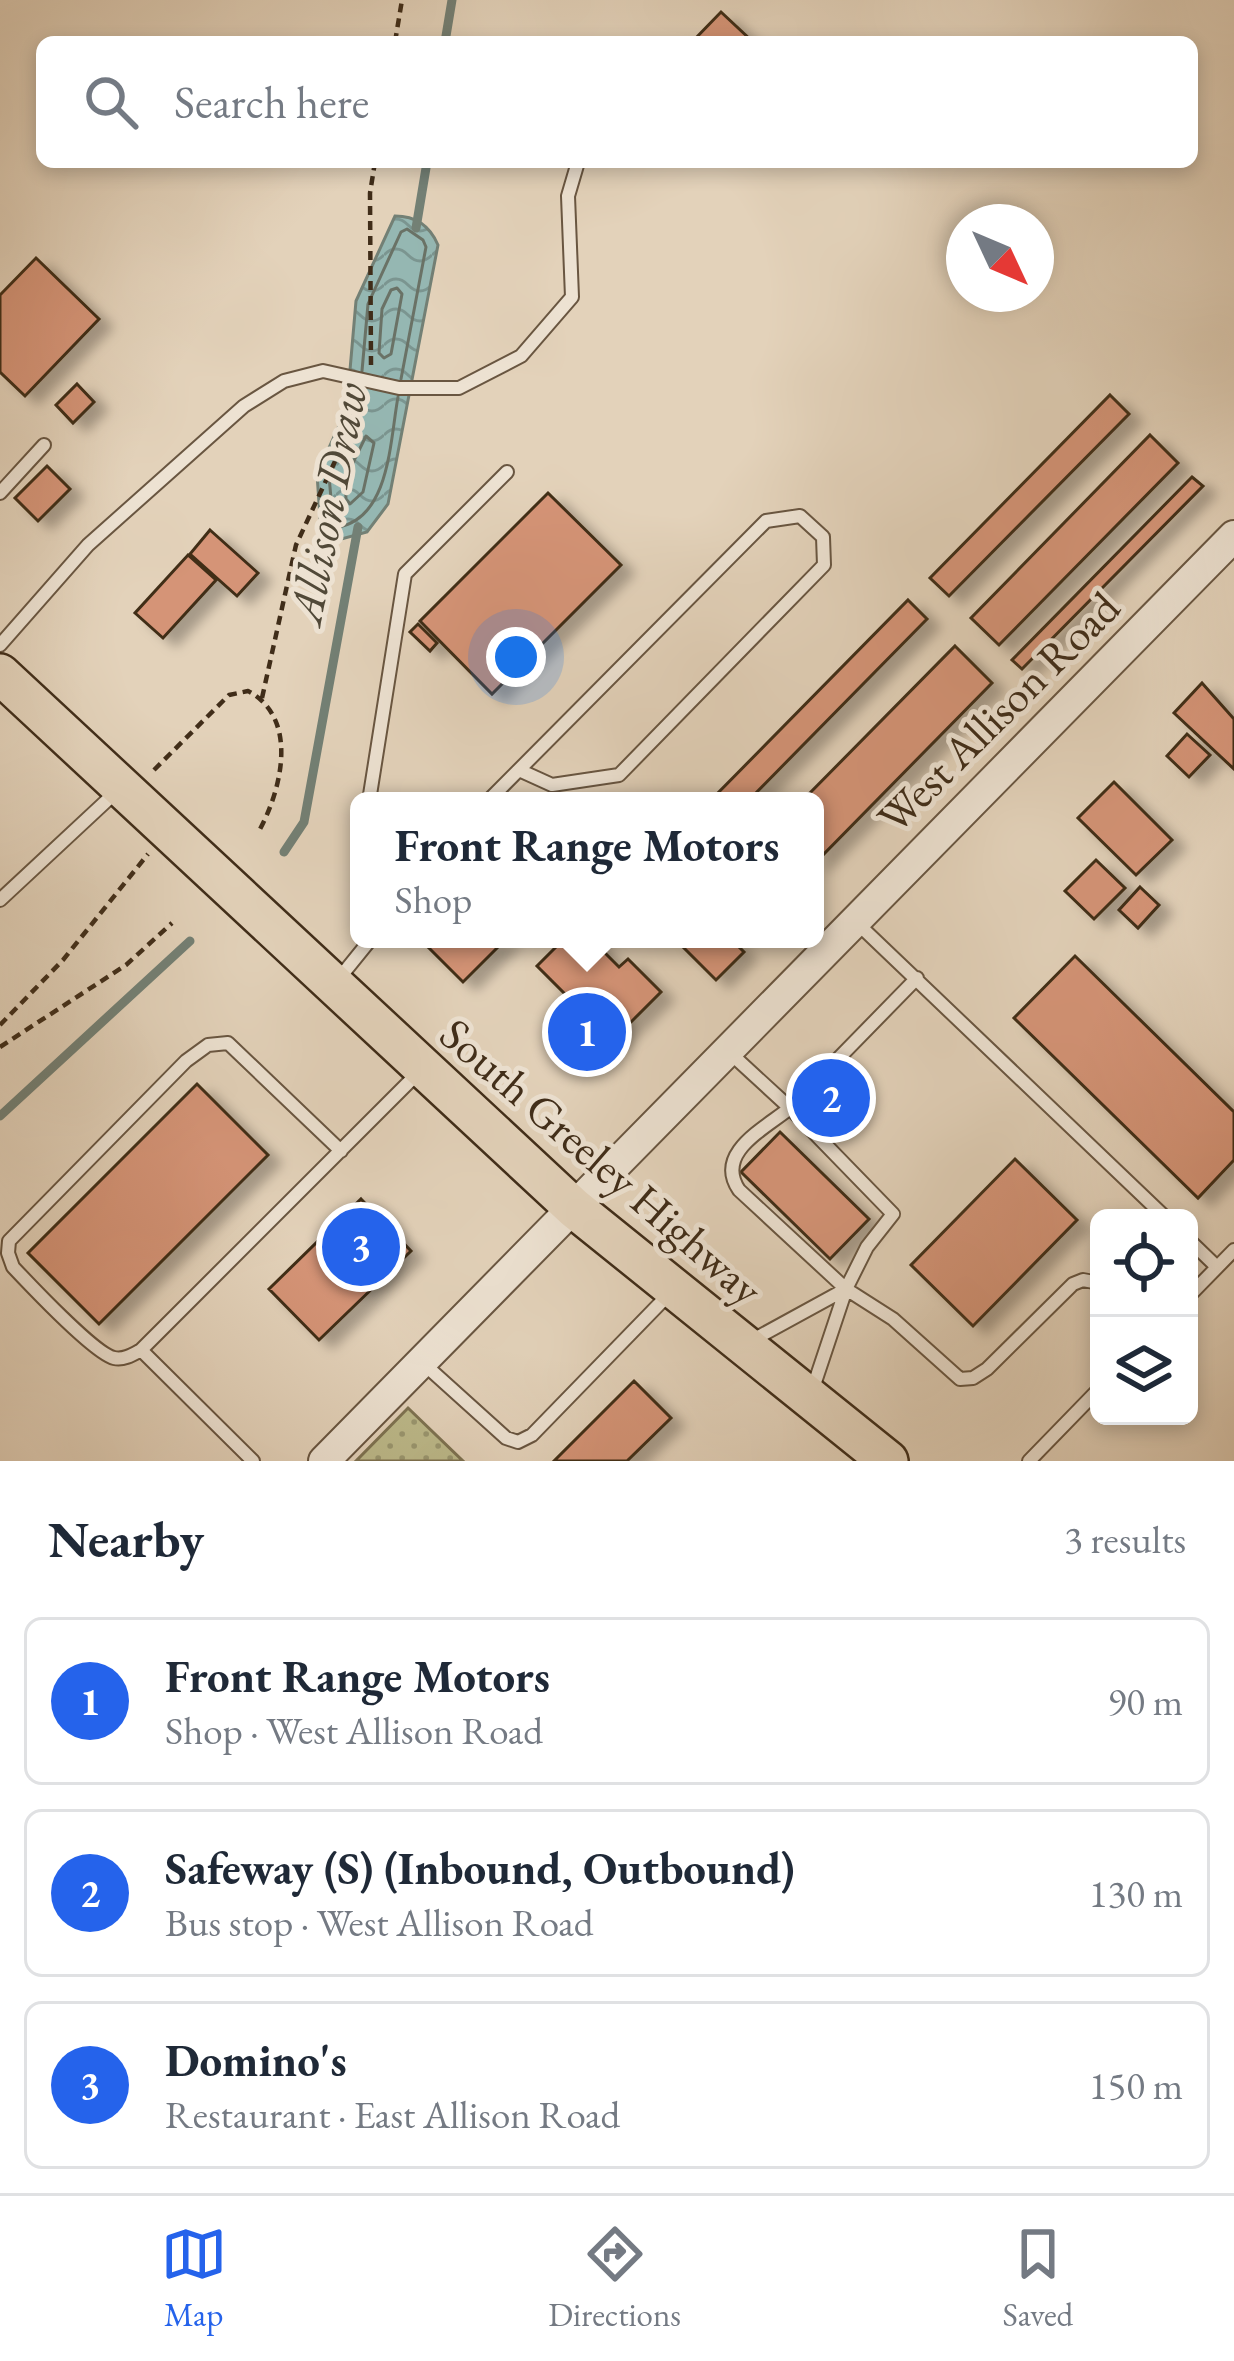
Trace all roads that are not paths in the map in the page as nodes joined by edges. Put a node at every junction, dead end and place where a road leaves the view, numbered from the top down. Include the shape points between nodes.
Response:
1 (576, 168) edge
2 (44, 445) dead end
3 (507, 472) dead end
4 (0, 493) edge
5 (1234, 536) edge
6 (0, 645) edge
7 (5, 689) edge
8 (519, 770) junction
9 (125, 791) junction
10 (371, 792) edge
11 (497, 792) edge
12 (0, 900) edge
13 (855, 921) junction
14 (364, 948) edge
15 (917, 978) junction
16 (332, 986) junction
17 (728, 1051) junction
18 (422, 1069) junction
19 (790, 1108) junction
20 (340, 1151) junction
21 (574, 1208) junction
22 (1157, 1209) edge
23 (1198, 1249) edge
24 (1234, 1250) edge
25 (1217, 1268) junction
26 (1090, 1281) edge
27 (1198, 1287) edge
28 (846, 1289) junction
29 (673, 1291) junction
30 (741, 1346) junction
31 (141, 1350) junction
32 (422, 1361) junction
33 (1090, 1397) edge
34 (809, 1401) junction
35 (253, 1461) edge
36 (324, 1461) edge
37 (888, 1461) edge
38 (1029, 1461) edge

1 - 6 lane via 568,196 572,297 521,356 459,388 399,388 323,371 284,381 244,406 88,545
2 - 4 lane
3 - 10 lane via 405,574
5 - 13 street, West Allison Road
7 - 9 highway, South Greeley Highway
8 - 8 lane via 552,785 619,775 824,566 823,536 800,517 766,521
8 - 11 lane
9 - 12 lane
9 - 16 highway, South Greeley Highway
13 - 15 lane
13 - 17 street, West Allison Road
14 - 16 lane
15 - 19 lane
15 - 22 lane
16 - 18 highway, South Greeley Highway
17 - 19 lane
17 - 21 street, West Allison Road
18 - 20 lane
18 - 21 highway, South Greeley Highway
19 - 28 lane via 893,1214
19 - 28 lane via 741,1148 730,1177
20 - 31 lane
20 - 31 lane via 228,1043 208,1045 186,1061 9,1240 14,1267 96,1347 115,1359
21 - 29 highway, South Greeley Highway
21 - 32 street, West Allison Road
23 - 25 lane
24 - 25 lane
25 - 27 lane
26 - 28 lane via 1073,1284 987,1370 960,1379
28 - 30 lane
28 - 34 lane
29 - 30 highway, South Greeley Highway
29 - 32 lane via 518,1442
30 - 34 highway, South Greeley Highway
31 - 35 lane
32 - 36 street, West Allison Road
33 - 38 lane
34 - 37 highway, South Greeley Highway

